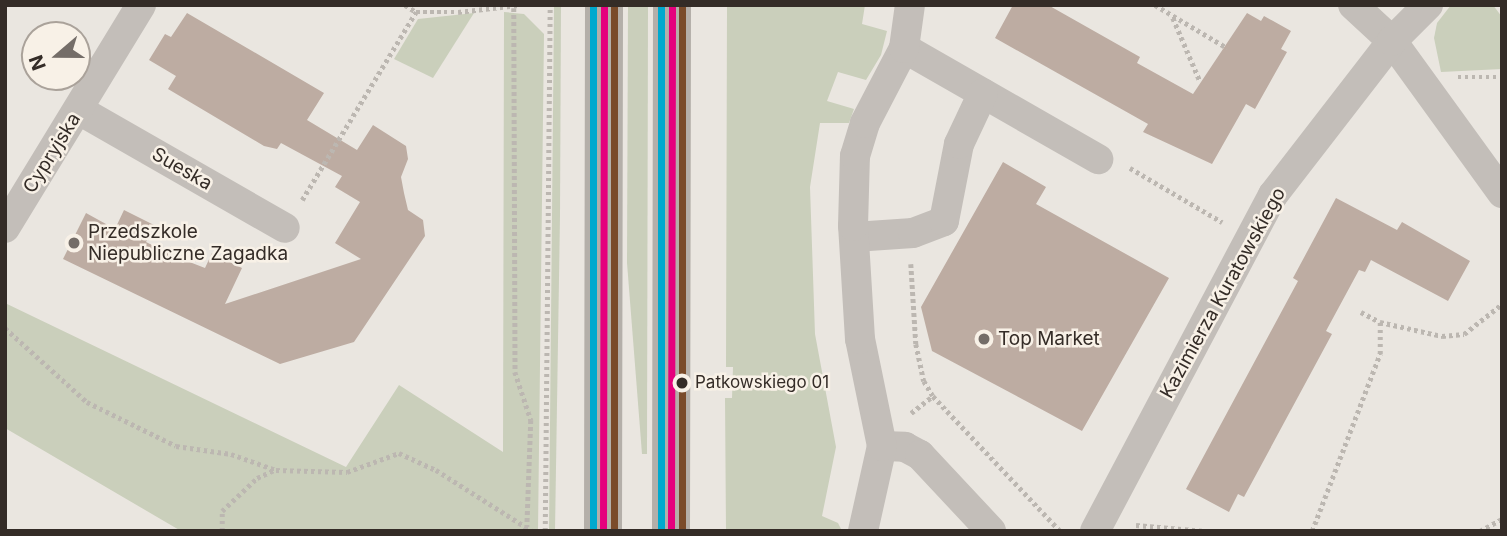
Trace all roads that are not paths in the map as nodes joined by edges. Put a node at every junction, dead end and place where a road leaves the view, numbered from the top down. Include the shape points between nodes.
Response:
1 (141, 5) edge
2 (604, 5) edge
3 (672, 5) edge
4 (910, 5) edge
5 (1353, 5) edge
6 (1428, 5) edge
7 (1392, 41) junction
8 (904, 48) junction
9 (984, 93) junction
10 (79, 110) junction
11 (1098, 159) road end
12 (1502, 193) edge
13 (5, 228) edge
14 (285, 228) road end
15 (853, 237) junction
16 (882, 446) junction
17 (1100, 520) edge
18 (603, 531) edge
19 (671, 531) edge
20 (863, 531) edge
21 (991, 531) edge

1 - 10 street, Cypryjska
2 - 18 main road
3 - 19 main road
4 - 8 street
5 - 7 street
6 - 7 street, Kazimierza Kuratowskiego
7 - 12 street
7 - 17 street, Kazimierza Kuratowskiego via 1273,195
8 - 9 street
8 - 15 street via 861,133 853,183
9 - 11 street
9 - 15 street via 959,144 949,214 938,226 913,233
10 - 13 street, Cypryjska
10 - 14 street, Sueska
15 - 16 street via 860,339
16 - 20 street
16 - 21 street via 905,447 920,455

